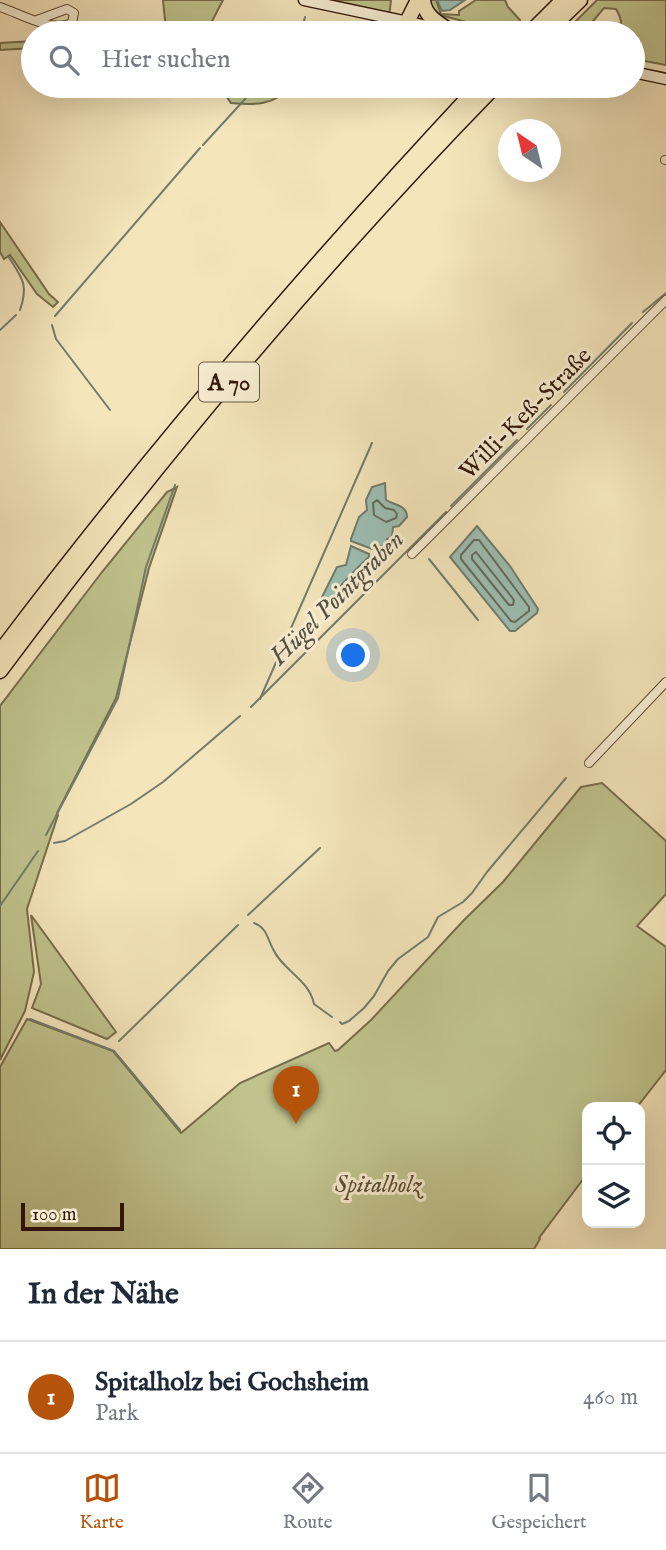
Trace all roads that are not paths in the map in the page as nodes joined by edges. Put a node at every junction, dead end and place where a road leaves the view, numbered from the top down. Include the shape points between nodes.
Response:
1 (304, 0) edge
2 (418, 0) edge
3 (423, 0) edge
4 (549, 0) edge
5 (563, 0) edge
6 (580, 0) edge
7 (0, 7) edge
8 (37, 20) dead end
9 (402, 21) edge
10 (408, 21) edge
11 (439, 21) edge
12 (540, 21) edge
13 (545, 21) edge
14 (551, 21) edge
15 (645, 75) edge
16 (666, 79) edge
17 (468, 98) edge
18 (484, 98) edge
19 (666, 300) edge
20 (412, 554) dead end
21 (0, 652) edge
22 (0, 671) edge
23 (666, 682) edge
24 (589, 763) dead end

1 - 9 main road
2 - 10 highway
3 - 11 highway via 423,7
4 - 12 highway
5 - 13 highway
6 - 14 highway
7 - 8 street
15 - 16 main road
17 - 21 highway, A 70 via 254,335 129,485
18 - 22 highway, A 70 via 247,360 123,510
19 - 20 street, Willi-Keß-Straße
23 - 24 street

